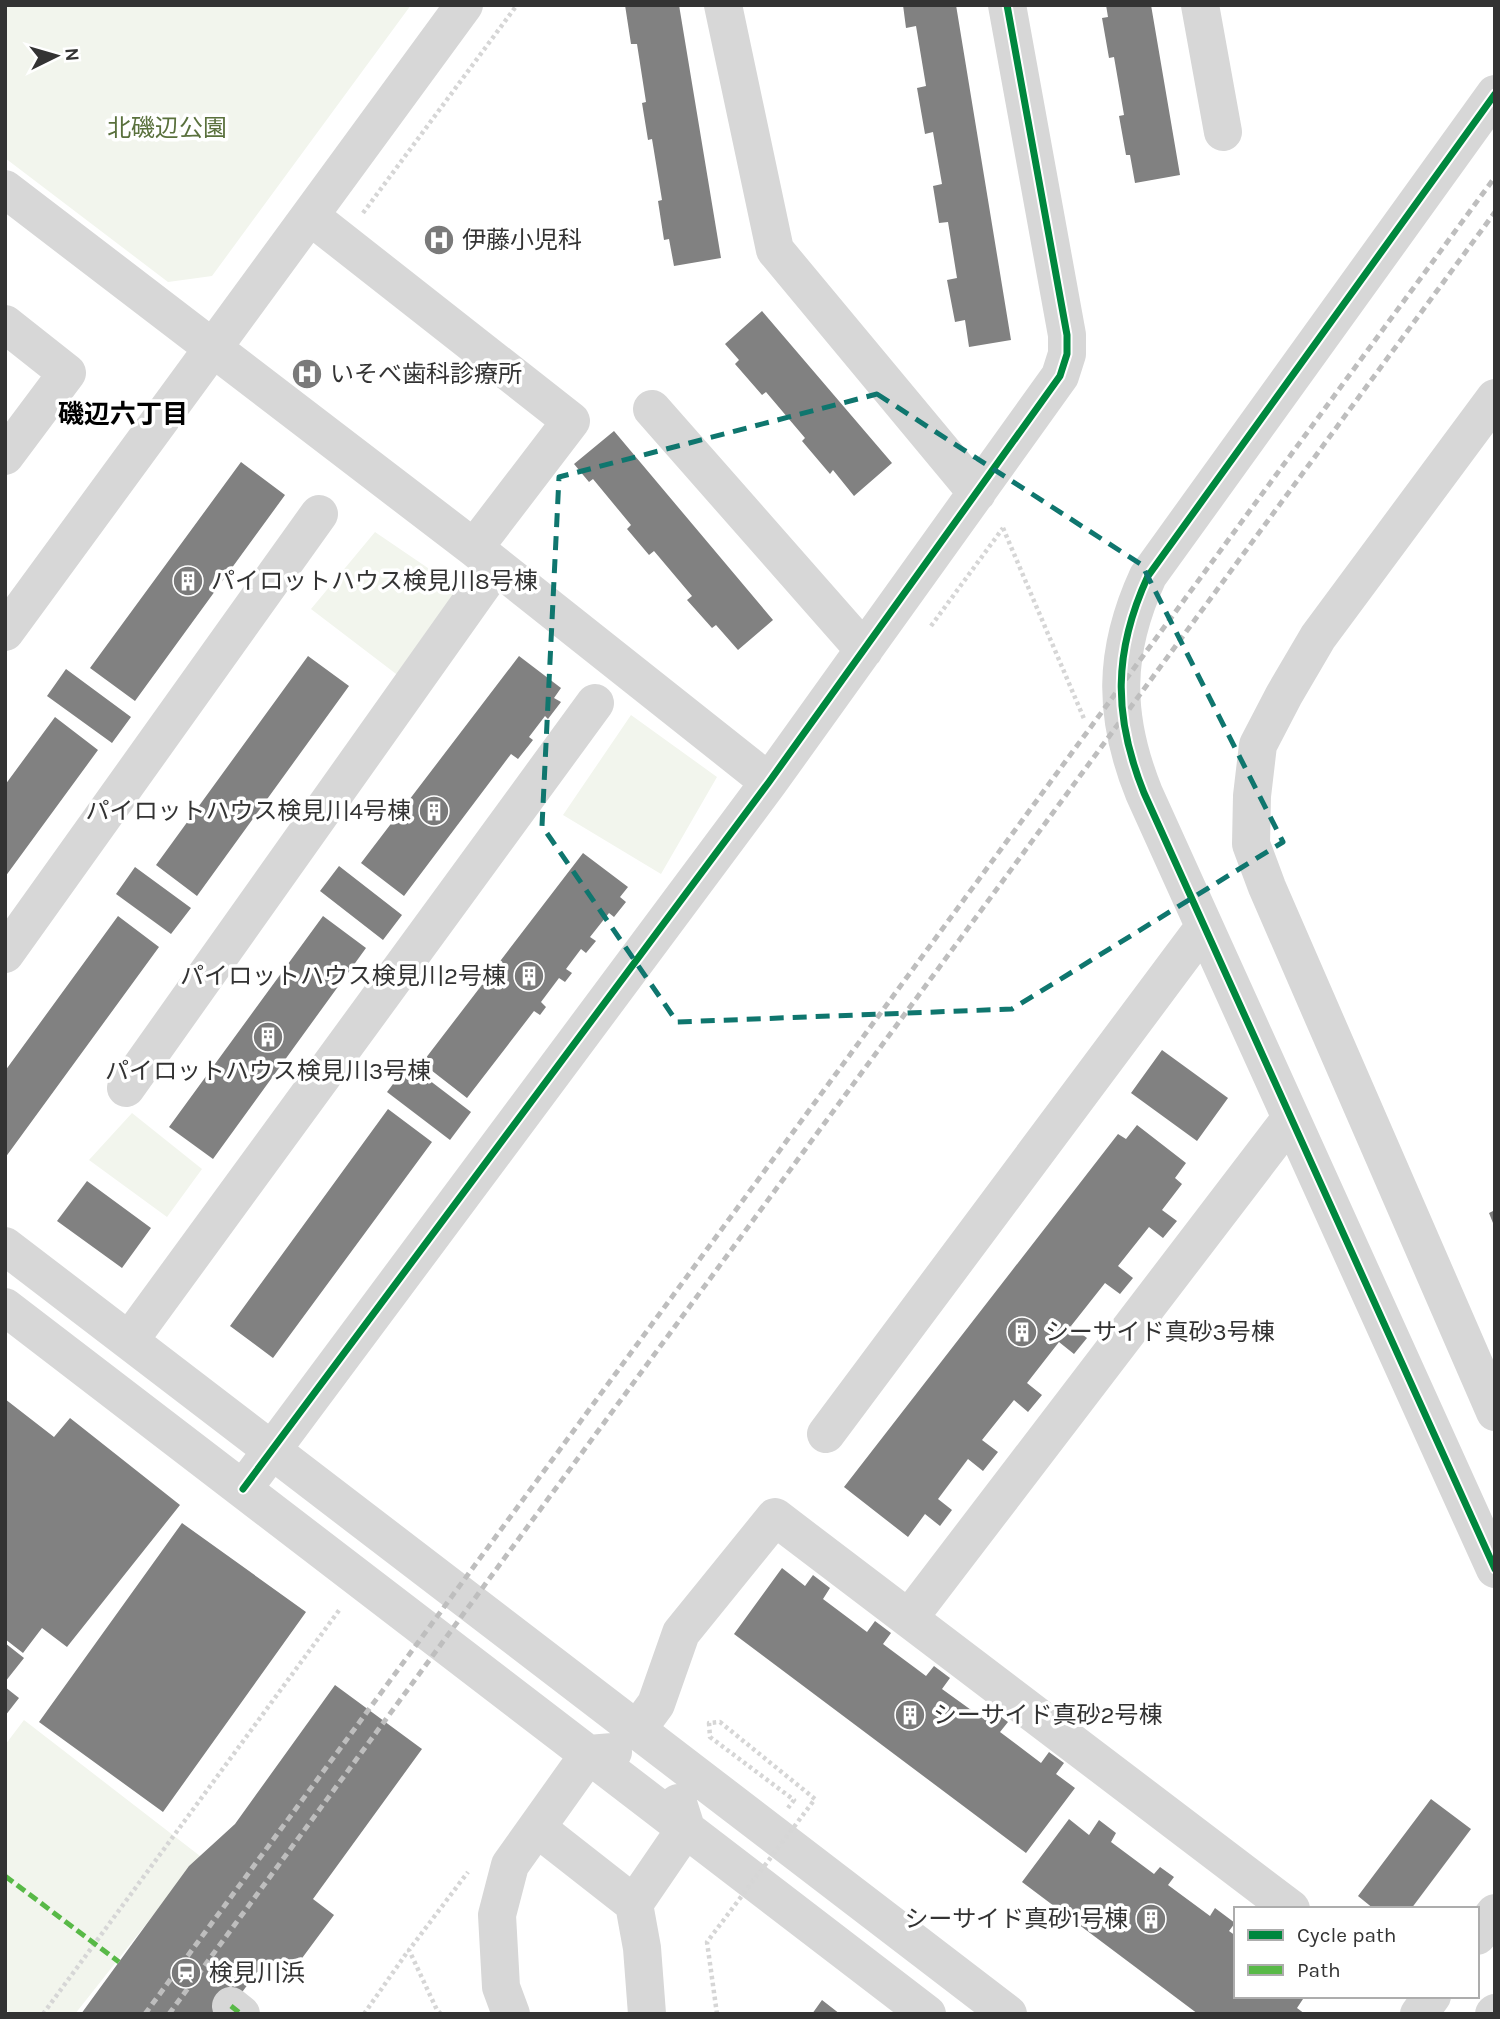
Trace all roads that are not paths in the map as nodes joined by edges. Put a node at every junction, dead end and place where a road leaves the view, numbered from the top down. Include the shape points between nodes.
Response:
1 (464, 5) edge
2 (723, 5) edge
3 (1007, 5) edge
4 (1200, 5) edge
5 (1495, 94) edge
6 (1223, 132) dead end
7 (5, 189) edge
8 (310, 216) junction
9 (5, 324) edge
10 (214, 347) junction
11 (1495, 398) edge
12 (652, 409) dead end
13 (5, 456) edge
14 (977, 493) junction
15 (319, 514) dead end
16 (485, 557) junction
17 (5, 632) edge
18 (864, 650) junction
19 (595, 703) dead end
20 (769, 782) junction
21 (1204, 927) junction
22 (5, 954) edge
23 (126, 1088) dead end
24 (1291, 1118) junction
25 (5, 1246) edge
26 (5, 1307) edge
27 (129, 1341) junction
28 (1495, 1412) edge
29 (826, 1434) dead end
30 (272, 1450) junction
31 (243, 1489) junction
32 (1495, 1569) edge
33 (909, 1618) junction
34 (650, 1739) junction
35 (589, 1754) junction
36 (537, 1828) junction
37 (686, 1828) junction
38 (634, 1904) junction
39 (1288, 1907) edge
40 (1495, 1913) edge
41 (1479, 1933) edge
42 (511, 2014) edge
43 (648, 2014) edge
44 (927, 2014) edge
45 (1008, 2014) edge

1 - 8 street
2 - 14 street via 775,250
3 - 14 street via 1067,354 1060,376
4 - 6 street
5 - 21 street via 1148,576 1134,605 1120,671 1130,760
7 - 10 street
8 - 10 street
8 - 16 street via 570,421
9 - 13 street via 67,373
10 - 16 street
10 - 17 street
11 - 28 street via 1318,637 1284,695 1258,745 1251,844
12 - 18 street
14 - 18 street
15 - 22 street
16 - 20 street
16 - 23 street
18 - 20 street
19 - 27 street
20 - 30 street
21 - 24 street
21 - 29 street
24 - 32 street
24 - 33 street
25 - 27 street
26 - 31 street
27 - 30 street
30 - 31 street
30 - 34 street
31 - 35 street
33 - 34 street via 775,1517 681,1633 656,1704
33 - 39 street
34 - 35 street
34 - 37 street
34 - 45 street
35 - 36 street
35 - 37 street
36 - 38 street
36 - 42 street via 510,1865 498,1915 501,1987
37 - 38 street
37 - 44 street
38 - 43 street
40 - 41 street

